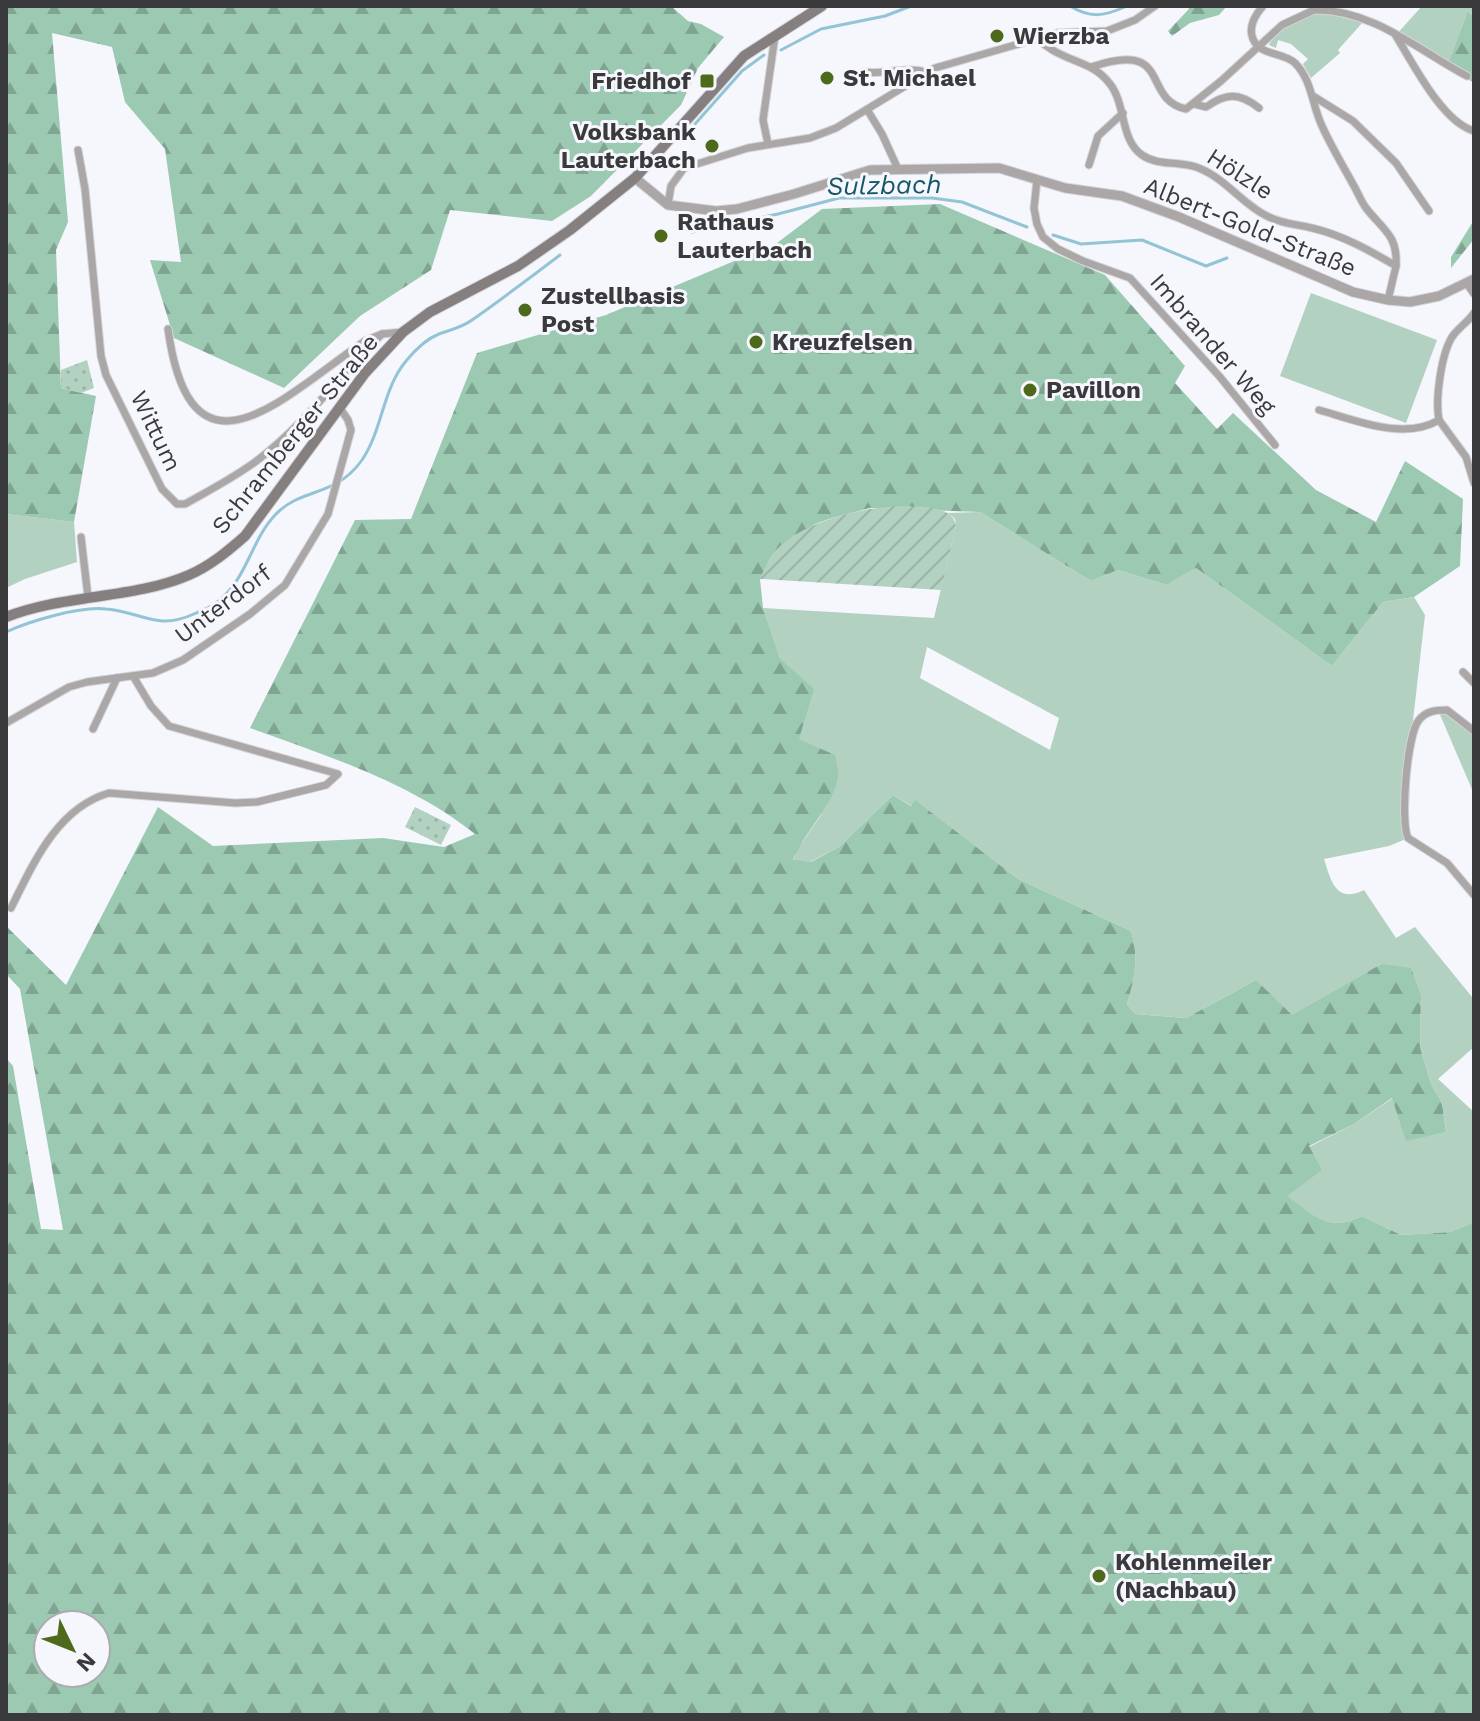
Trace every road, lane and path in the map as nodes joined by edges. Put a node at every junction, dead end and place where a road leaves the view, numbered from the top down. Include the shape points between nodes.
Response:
1 (822, 6) edge
2 (1155, 6) edge
3 (1263, 6) edge
4 (1315, 8) edge
5 (1396, 35) junction
6 (775, 36) junction
7 (1037, 40) junction
8 (1258, 47) junction
9 (1091, 67) junction
10 (863, 72) dead end
11 (926, 72) junction
12 (1467, 76) dead end
13 (1313, 96) junction
14 (1194, 104) junction
15 (1259, 108) dead end
16 (868, 111) junction
17 (1123, 113) junction
18 (1474, 131) edge
19 (768, 144) junction
20 (78, 150) dead end
21 (1089, 165) dead end
22 (898, 169) junction
23 (635, 178) junction
24 (1037, 180) junction
25 (668, 205) junction
26 (1429, 211) dead end
27 (1396, 266) junction
28 (1470, 281) edge
29 (1474, 294) edge
30 (1388, 300) junction
31 (1474, 313) edge
32 (168, 329) dead end
33 (403, 332) junction
34 (382, 334) junction
35 (340, 408) junction
36 (1319, 410) dead end
37 (1439, 420) junction
38 (1275, 445) dead end
39 (1474, 448) edge
40 (1466, 457) junction
41 (1474, 483) edge
42 (81, 537) dead end
43 (88, 597) junction
44 (6, 617) edge
45 (1463, 672) dead end
46 (133, 676) junction
47 (117, 678) junction
48 (1474, 683) edge
49 (6, 723) edge
50 (93, 729) dead end
51 (1474, 731) edge
52 (1473, 892) edge
53 (11, 908) dead end

1 - 6 main road, Schramberger Straße
2 - 7 street via 1122,27
3 - 8 street via 1251,30
4 - 5 street via 1349,13
4 - 8 street via 1282,25
5 - 12 street
5 - 18 street via 1442,106 1463,128
6 - 19 street via 763,120
6 - 23 main road, Schramberger Straße via 744,56
7 - 9 street, Hölzle
7 - 11 street
8 - 13 street via 1295,64
8 - 14 street
9 - 14 street via 1120,58 1138,60 1177,107
9 - 17 street, Hölzle via 1112,86
10 - 11 street
11 - 16 street
13 - 26 street via 1353,121 1396,163
13 - 27 street via 1320,122 1365,206 1391,235
14 - 15 street via 1206,107 1233,94
16 - 19 street via 810,138
16 - 22 street
17 - 21 street via 1098,136
17 - 27 street, Hölzle via 1132,145 1141,155 1205,170 1265,215 1348,241
19 - 25 street via 684,168 671,186
20 - 34 street, Wittum via 106,375 162,489 177,504 260,459
22 - 24 street, Albert-Gold-Straße via 989,167
22 - 25 street, Albert-Gold-Straße via 850,174 737,209
23 - 25 street
23 - 33 main road, Schramberger Straße via 538,254
24 - 30 street, Albert-Gold-Straße via 1122,196 1353,292
24 - 38 street, Imbrander Weg via 1034,208 1043,237 1083,261 1130,278
27 - 30 street
28 - 29 street
28 - 30 street via 1439,296
31 - 37 street via 1446,349
32 - 34 street via 186,396 210,420 225,422 267,411
33 - 34 street
33 - 35 main road, Schramberger Straße
35 - 43 main road, Schramberger Straße via 245,536 223,556 162,584
35 - 46 street, Unterdorf via 351,430 336,491 285,585 200,651 165,669
36 - 37 street via 1392,428 1419,428
37 - 40 street
39 - 40 street
40 - 41 street
42 - 43 street
43 - 44 main road, Schramberger Straße
45 - 48 street
46 - 47 street, Unterdorf
46 - 53 street via 169,726 338,774 326,785 257,802 109,793 96,797 55,832
47 - 49 street, Unterdorf via 69,687
47 - 50 street
51 - 52 street via 1447,710 1421,718 1411,738 1404,820 1408,838 1447,863

